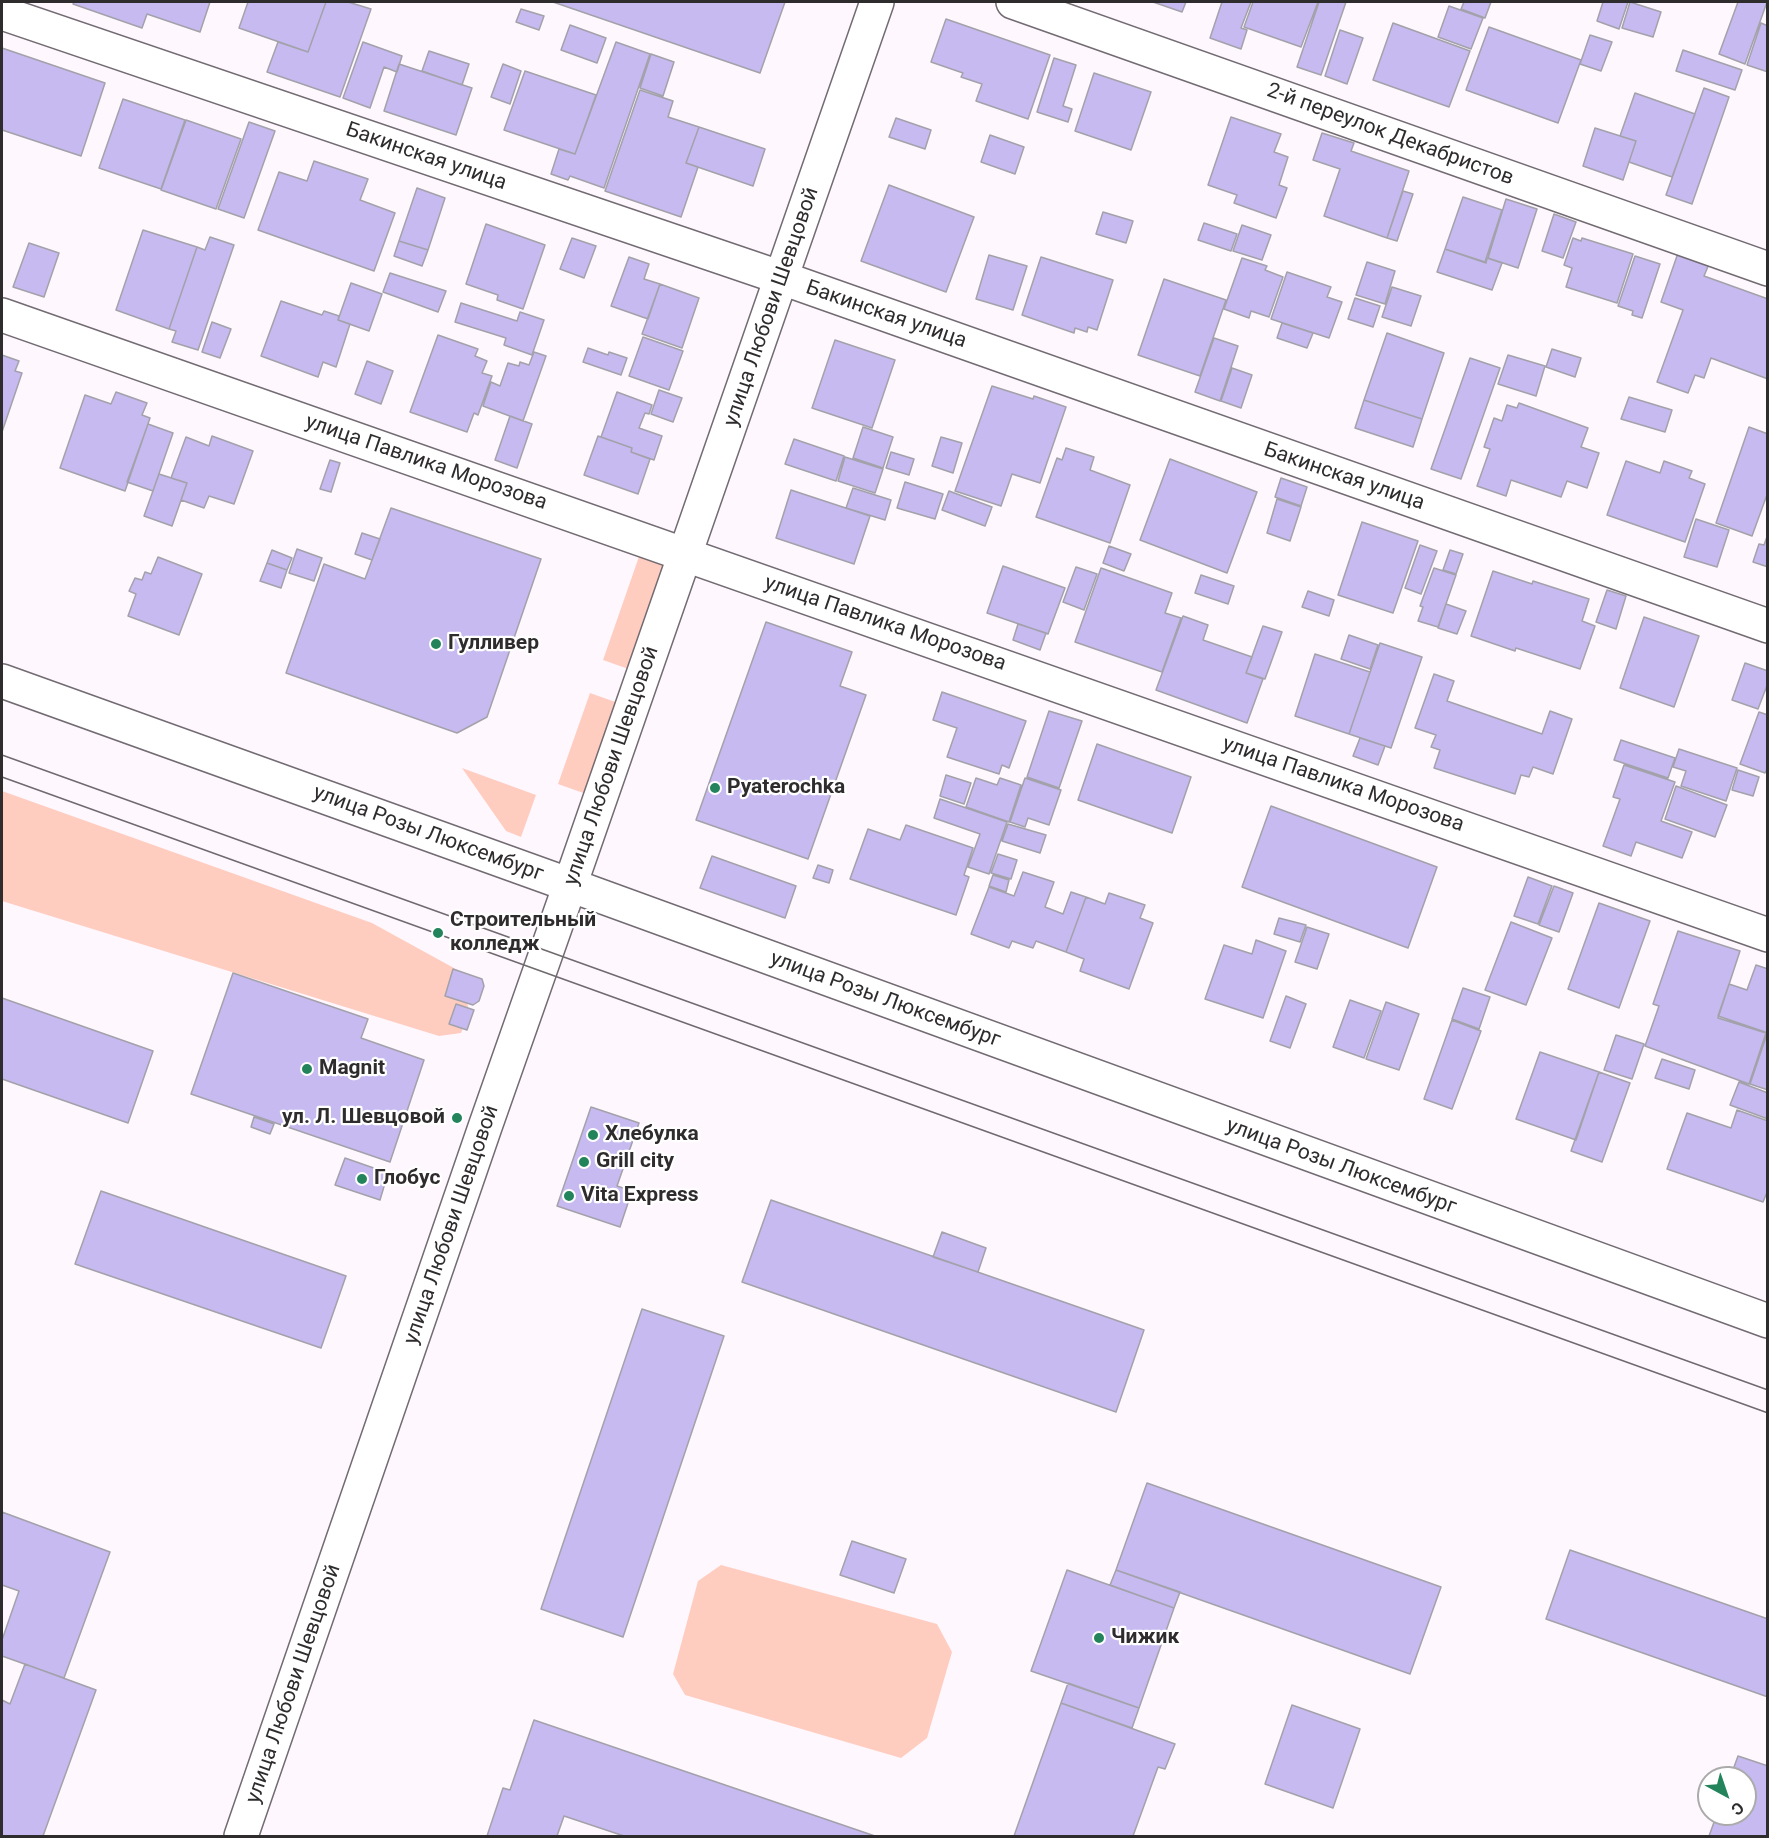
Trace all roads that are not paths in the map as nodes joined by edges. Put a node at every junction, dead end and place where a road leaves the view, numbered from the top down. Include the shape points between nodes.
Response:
1 (877, 2) edge
2 (1012, 2) edge
3 (2, 13) edge
4 (1767, 269) edge
5 (782, 278) junction
6 (2, 315) edge
7 (686, 554) junction
8 (1767, 626) edge
9 (2, 681) edge
10 (570, 885) junction
11 (1767, 935) edge
12 (1767, 1322) edge
13 (241, 1836) edge

1 - 5 street, улица Любови Шевцовой
2 - 4 street, 2-й переулок Декабристов
3 - 5 street, Бакинская улица
5 - 7 street, улица Любови Шевцовой
5 - 8 street, Бакинская улица
6 - 7 street, улица Павлика Морозова
7 - 10 street, улица Любови Шевцовой
7 - 11 street, улица Павлика Морозова
9 - 10 street, улица Розы Люксембург
10 - 12 street, улица Розы Люксембург
10 - 13 street, улица Любови Шевцовой

